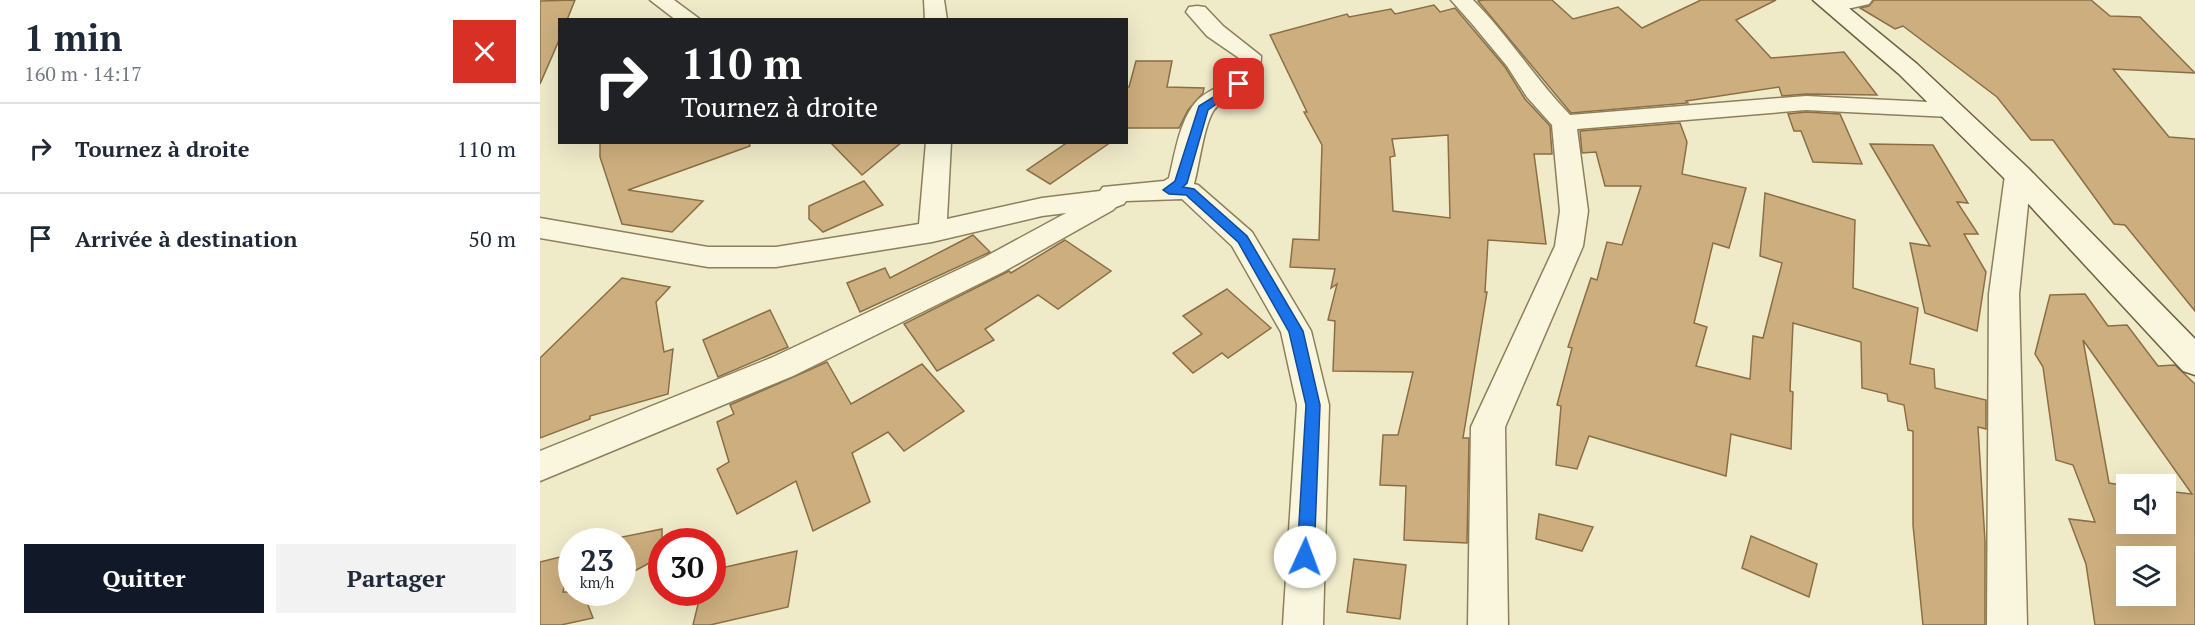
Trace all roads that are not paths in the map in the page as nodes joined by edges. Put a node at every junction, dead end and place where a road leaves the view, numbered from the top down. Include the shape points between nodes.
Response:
1 (660, 0) edge
2 (934, 0) edge
3 (1461, 0) edge
4 (1862, 0) edge
5 (1830, 3) edge
6 (1197, 12) dead end
7 (688, 18) edge
8 (936, 18) edge
9 (1950, 110) junction
10 (1564, 123) junction
11 (939, 144) edge
12 (2018, 175) junction
13 (1169, 190) junction
14 (1115, 198) junction
15 (540, 228) edge
16 (932, 232) junction
17 (2195, 361) edge
18 (540, 466) edge
19 (1303, 625) edge
20 (1488, 625) edge
21 (2007, 625) edge

1 - 7 street
2 - 8 street
3 - 10 street
4 - 5 street
5 - 9 main road
6 - 13 street via 1215,32 1250,56 1251,63 1239,84 1203,108 1181,183
9 - 10 street via 1806,103
9 - 12 main road
10 - 20 street via 1574,211 1569,246 1488,427
11 - 16 street
12 - 17 main road
12 - 21 street via 2004,294
13 - 14 street via 1112,193
13 - 19 street via 1189,191 1242,239 1296,331 1313,405
14 - 16 street via 1042,207
14 - 18 street via 993,265 782,367
15 - 16 street via 708,257 776,257

